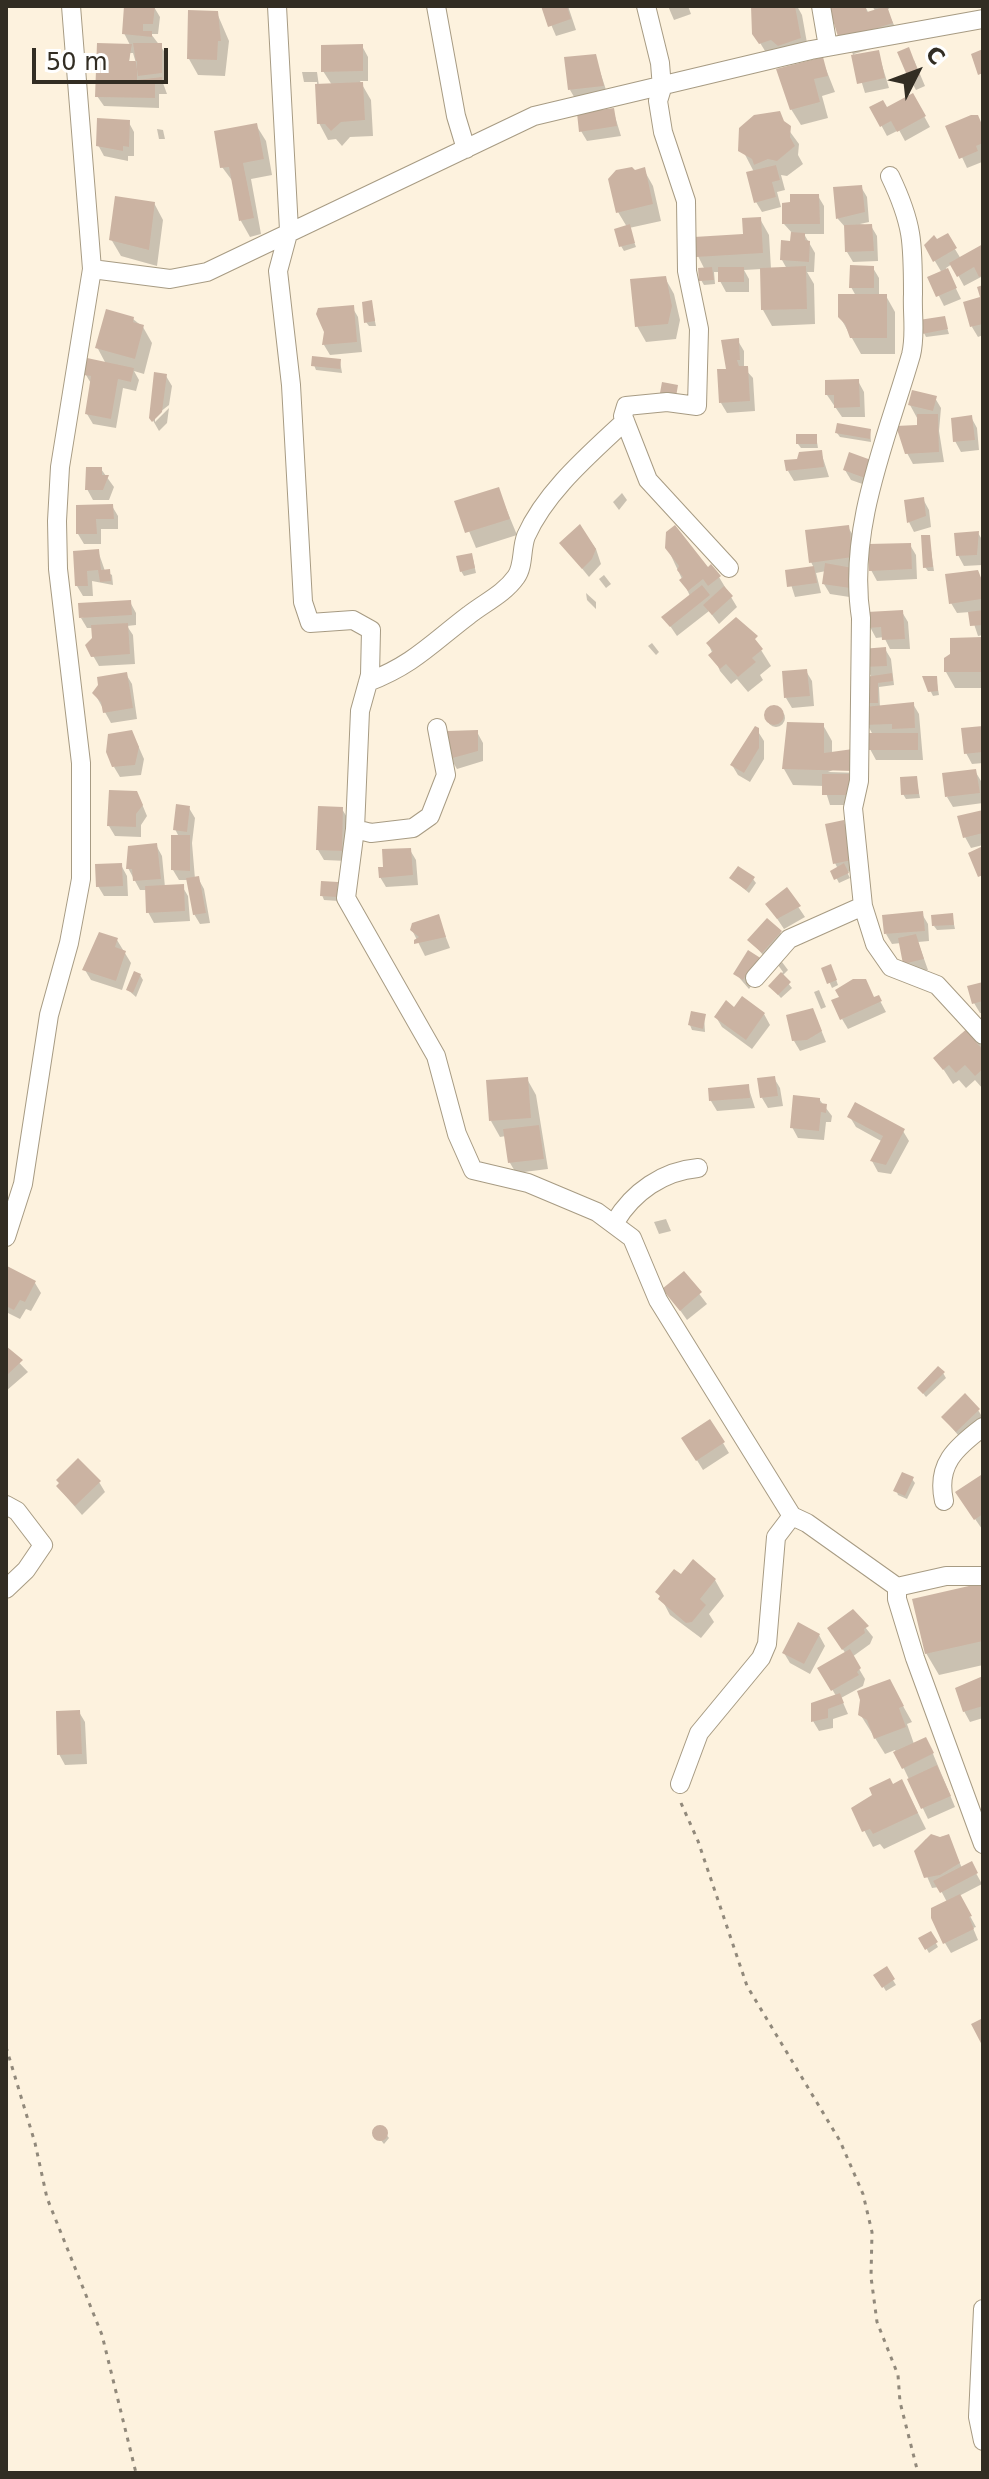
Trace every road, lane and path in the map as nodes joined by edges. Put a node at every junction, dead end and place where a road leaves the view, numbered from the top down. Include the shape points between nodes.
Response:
1 (71, 6) edge
2 (277, 6) edge
3 (436, 6) edge
4 (646, 6) edge
5 (821, 6) edge
6 (983, 19) edge
7 (828, 47) junction
8 (662, 88) junction
9 (466, 149) junction
10 (890, 176) dead end
11 (289, 230) junction
12 (92, 269) junction
13 (625, 421) junction
14 (729, 568) dead end
15 (368, 682) junction
16 (437, 728) dead end
17 (355, 829) junction
18 (863, 906) junction
19 (755, 978) dead end
20 (983, 1035) edge
21 (698, 1168) dead end
22 (615, 1222) junction
23 (6, 1237) edge
24 (983, 1427) edge
25 (944, 1501) dead end
26 (6, 1505) edge
27 (792, 1516) junction
28 (983, 1576) edge
29 (897, 1587) junction
30 (6, 1589) edge
31 (680, 1784) joint
32 (983, 1844) edge
33 (6, 2047) edge
34 (983, 2309) edge
35 (983, 2441) edge
36 (136, 2473) edge
37 (918, 2473) edge

1 - 12 street
2 - 11 street
3 - 9 street
4 - 8 street
5 - 7 street
6 - 7 street
7 - 8 street
8 - 9 street via 636,89 534,116
8 - 13 street via 658,101 663,132 686,201 687,271 699,329 700,389 697,406 636,402 626,406
9 - 11 street
10 - 18 street via 915,252 914,333 870,485 857,593 859,781 853,808
11 - 12 street via 207,272 186,277
11 - 15 street via 278,271 291,385 303,602 310,623 353,620 371,630
12 - 23 street via 60,467 57,521 81,763 81,879 49,1015 23,1184
13 - 14 street via 648,480
13 - 15 street via 585,458 543,510 526,537 518,574 507,589 434,647
15 - 17 street via 360,711
16 - 17 street via 446,775 430,816 413,828 371,833
17 - 22 street via 346,898 436,1056 457,1134 473,1170 528,1183
18 - 19 street via 789,939
18 - 20 street via 875,944 891,967 937,985
21 - 22 street via 659,1179 624,1207
22 - 27 street via 632,1238 658,1300
24 - 25 street via 945,1465 939,1478
26 - 30 street via 17,1511 43,1545
27 - 29 street
27 - 31 street via 776,1537 767,1644 699,1733
28 - 29 street via 946,1576
29 - 32 street via 915,1658
31 - 37 path via 679,1800 747,1986 840,2141 863,2194 872,2232 877,2322 898,2375
33 - 36 path via 47,2198 102,2335
34 - 35 street via 978,2417

